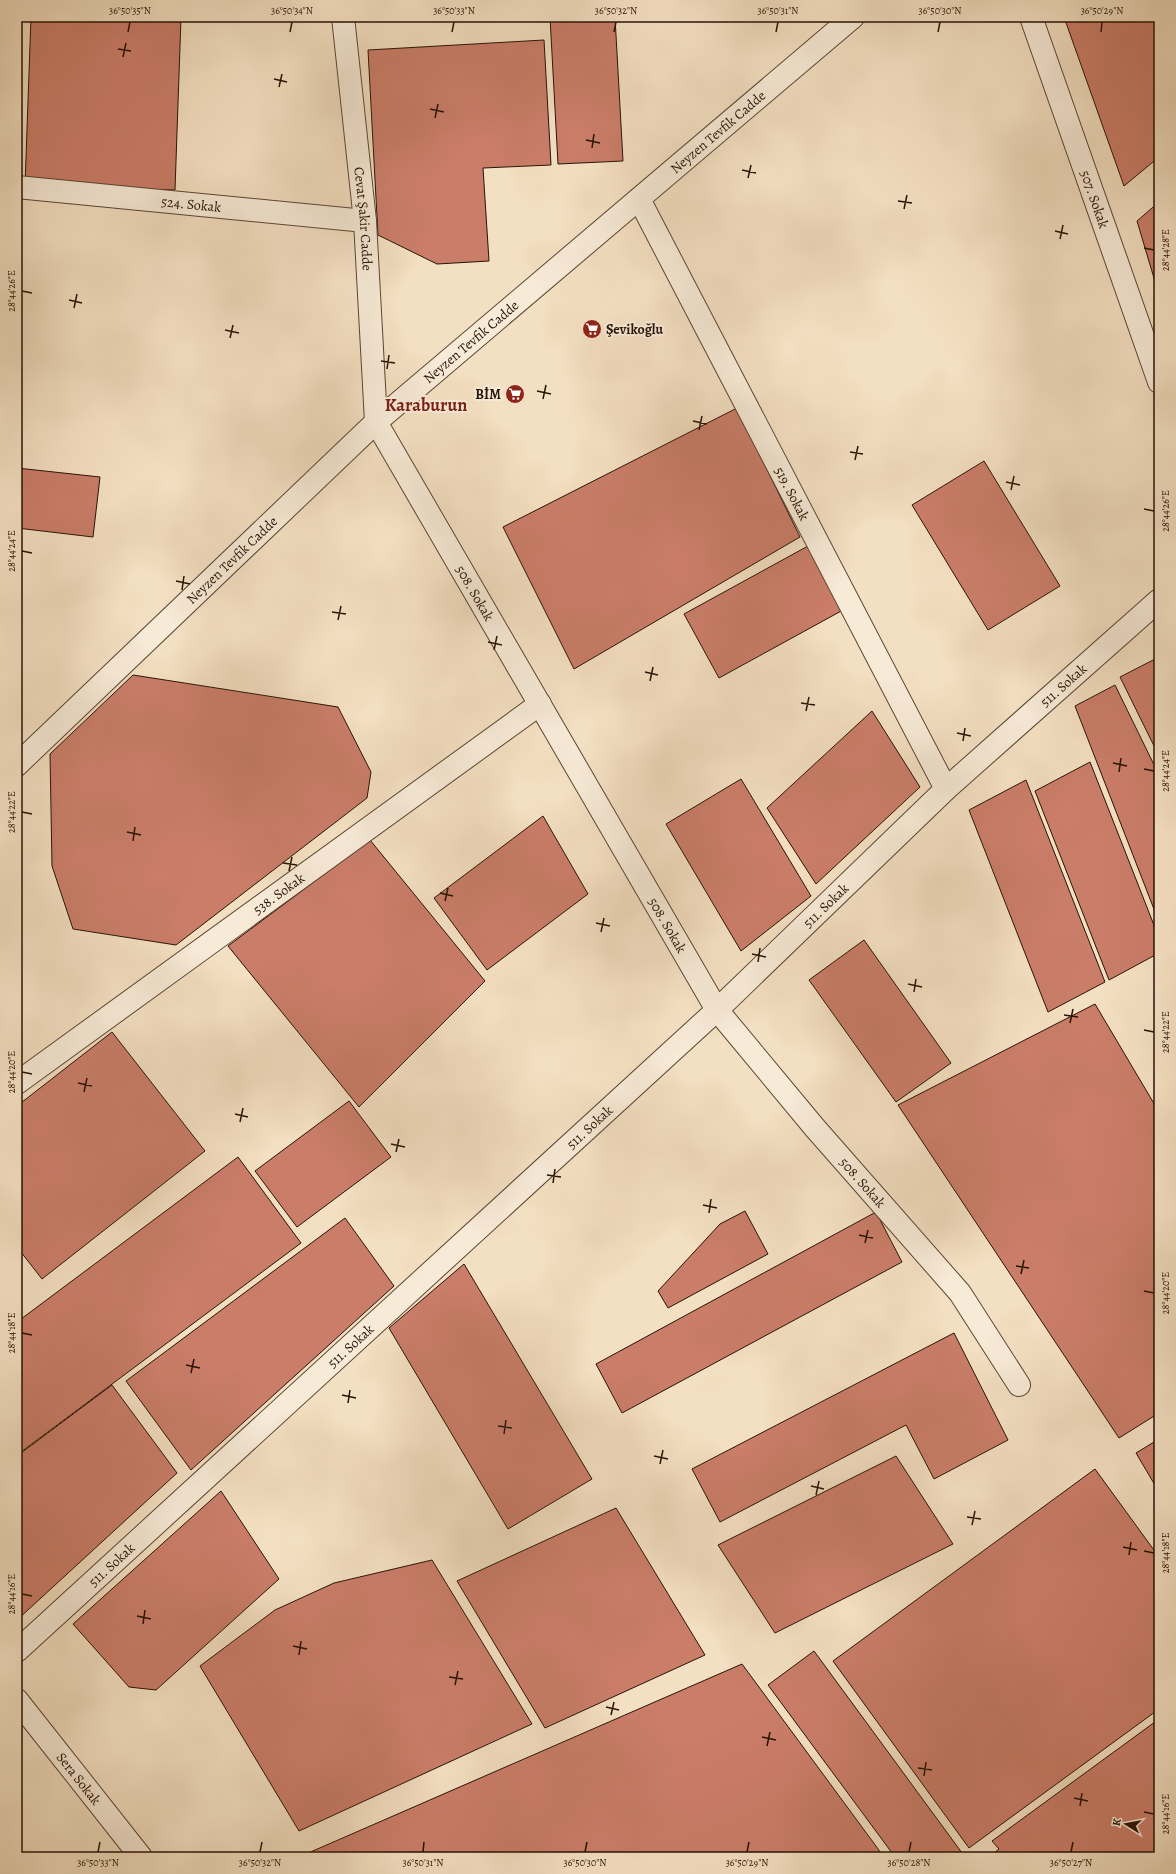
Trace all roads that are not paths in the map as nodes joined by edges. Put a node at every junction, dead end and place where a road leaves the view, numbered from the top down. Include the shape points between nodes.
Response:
1 (343, 17) edge
2 (853, 17) edge
3 (1031, 17) edge
4 (17, 187) edge
5 (639, 198) junction
6 (365, 221) junction
7 (1159, 382) edge
8 (376, 422) junction
9 (1159, 600) edge
10 (540, 704) junction
11 (17, 765) edge
12 (946, 789) junction
13 (717, 1010) junction
14 (17, 1083) edge
15 (1020, 1385) dead end
16 (17, 1651) edge
17 (17, 1700) edge
18 (141, 1857) edge

1 - 6 street, Cevat Şakir Cadde
2 - 5 street, Neyzen Tevfik Cadde
3 - 7 street, 507. Sokak
4 - 6 street, 524. Sokak
5 - 8 street, Neyzen Tevfik Cadde
5 - 12 street, 519. Sokak
6 - 8 street, Cevat Şakir Cadde
8 - 10 street, 508. Sokak
8 - 11 street, Neyzen Tevfik Cadde
9 - 12 street, 511. Sokak
10 - 13 street, 508. Sokak
10 - 14 street, 538. Sokak
12 - 13 street, 511. Sokak
13 - 15 street, 508. Sokak via 815,1128 960,1293
13 - 16 street, 511. Sokak
17 - 18 street, Sera Sokak

